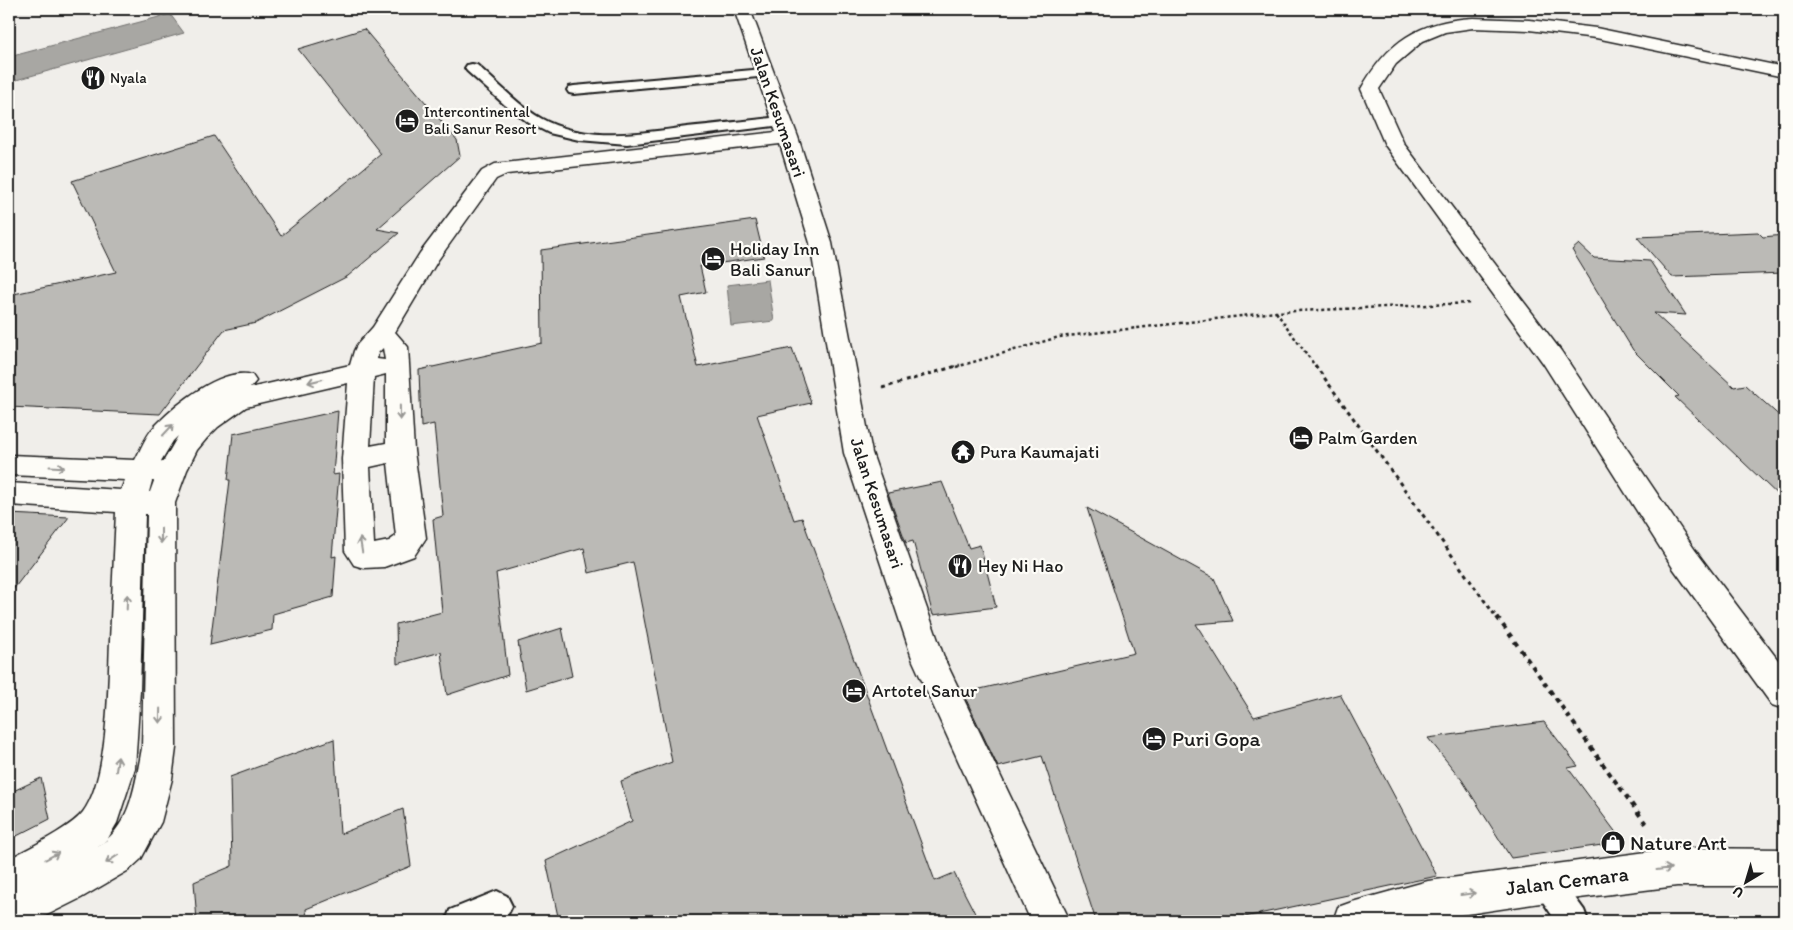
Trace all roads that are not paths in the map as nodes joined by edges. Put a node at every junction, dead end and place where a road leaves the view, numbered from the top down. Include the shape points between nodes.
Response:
1 (742, 9) edge
2 (472, 68) dead end
3 (1784, 72) edge
4 (764, 73) junction
5 (574, 90) dead end
6 (785, 129) junction
7 (381, 353) junction
8 (400, 451) junction
9 (356, 459) junction
10 (9, 464) edge
11 (156, 471) junction
12 (9, 494) edge
13 (146, 503) junction
14 (160, 680) junction
15 (124, 690) junction
16 (1784, 694) edge
17 (1784, 868) edge
18 (9, 879) edge
19 (1547, 883) junction
20 (497, 906) dead end
21 (1435, 911) edge
22 (9, 914) edge
23 (461, 921) edge
24 (1051, 921) edge
25 (1352, 921) edge
26 (1573, 921) edge

1 - 4 street, Jalan Kesumasari
2 - 6 lane via 534,121 582,135 627,139
3 - 16 street via 1612,37 1546,27 1479,23 1439,28 1419,36 1388,59 1370,89 1395,145 1552,357 1684,559
4 - 5 lane
4 - 6 street, Jalan Kesumasari
6 - 7 street via 502,168 489,175 434,250
6 - 24 street, Jalan Kesumasari via 821,243 858,453 929,661
7 -> 8 street
7 - 9 street
7 - 11 street via 238,400 220,410
8 - 9 street
8 -> 9 street via 411,538 402,550 371,556 364,556 360,550
10 -> 11 street
11 - 13 street
12 - 13 street
13 -> 14 street
15 -> 13 street
14 - 15 street
14 -> 22 street via 159,748 154,780 143,822 128,846 116,857 68,885
18 -> 15 street via 64,849 94,827 104,811 118,768
19 -> 17 street, Jalan Cemara via 1678,867
21 -> 19 street, Jalan Cemara
19 - 26 lane
20 - 23 lane
21 - 25 street, Jalan Cemara

